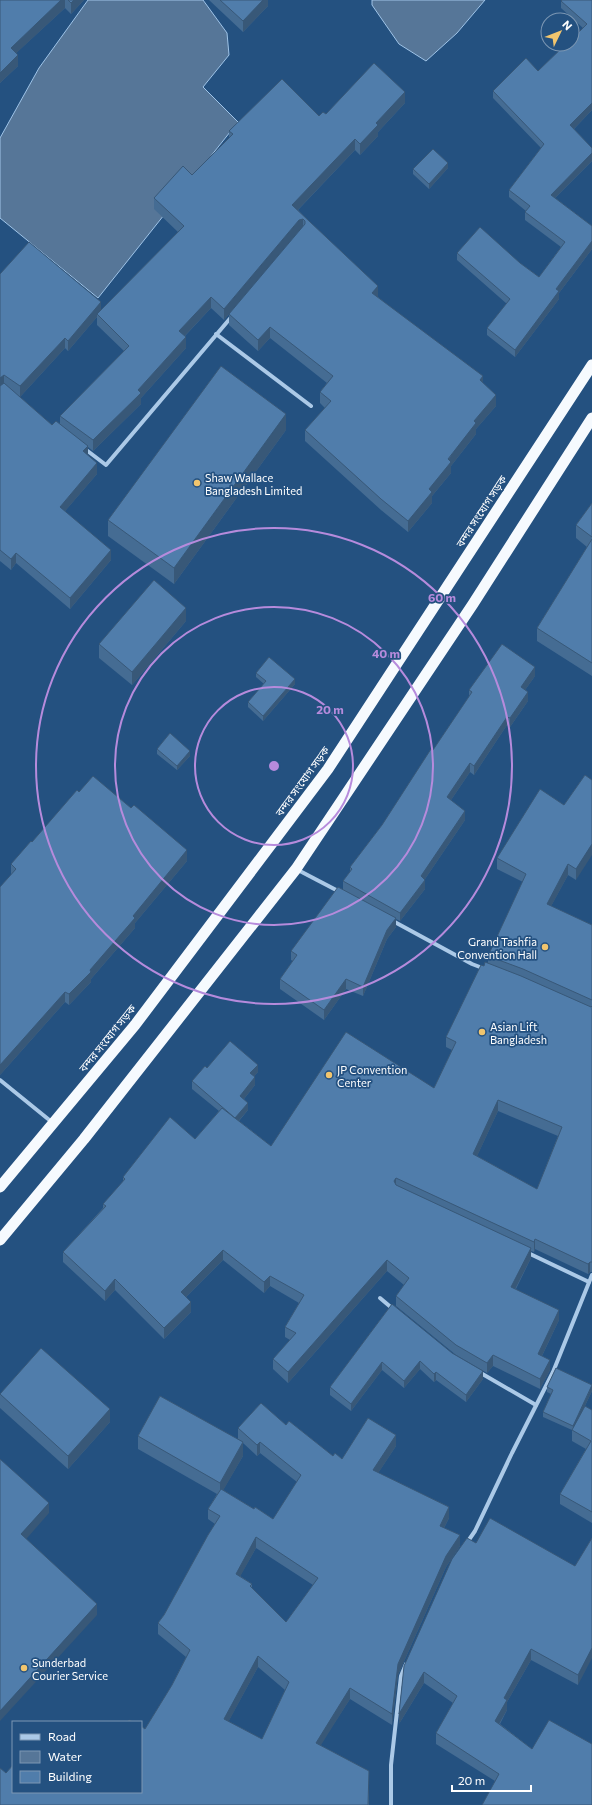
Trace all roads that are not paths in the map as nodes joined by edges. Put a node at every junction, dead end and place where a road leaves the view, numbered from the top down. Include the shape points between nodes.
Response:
1 (236, 310) edge
2 (216, 334) junction
3 (592, 365) edge
4 (311, 406) dead end
5 (591, 422) edge
6 (82, 447) edge
7 (296, 869) junction
8 (342, 894) edge
9 (388, 919) edge
10 (494, 972) edge
11 (0, 1080) edge
12 (54, 1124) junction
13 (0, 1187) edge
14 (0, 1240) edge
15 (518, 1248) edge
16 (592, 1275) edge
17 (589, 1282) junction
18 (380, 1298) dead end
19 (399, 1313) edge
20 (474, 1370) edge
21 (536, 1405) junction
22 (462, 1550) edge
23 (407, 1662) edge
24 (391, 1805) edge

1 - 2 street
2 - 4 street
2 - 6 street via 106,465
3 - 12 highway, বন্দর সংযোগ সড়ক via 328,769 135,1025
5 - 7 highway
7 - 8 street
7 - 14 highway via 84,1139
9 - 10 street via 472,964
11 - 12 street
12 - 13 highway, বন্দর সংযোগ সড়ক
15 - 17 street
16 - 17 street
17 - 21 street via 553,1372
18 - 19 street
20 - 21 street
21 - 22 street via 475,1531
23 - 24 street via 400,1676 391,1765

